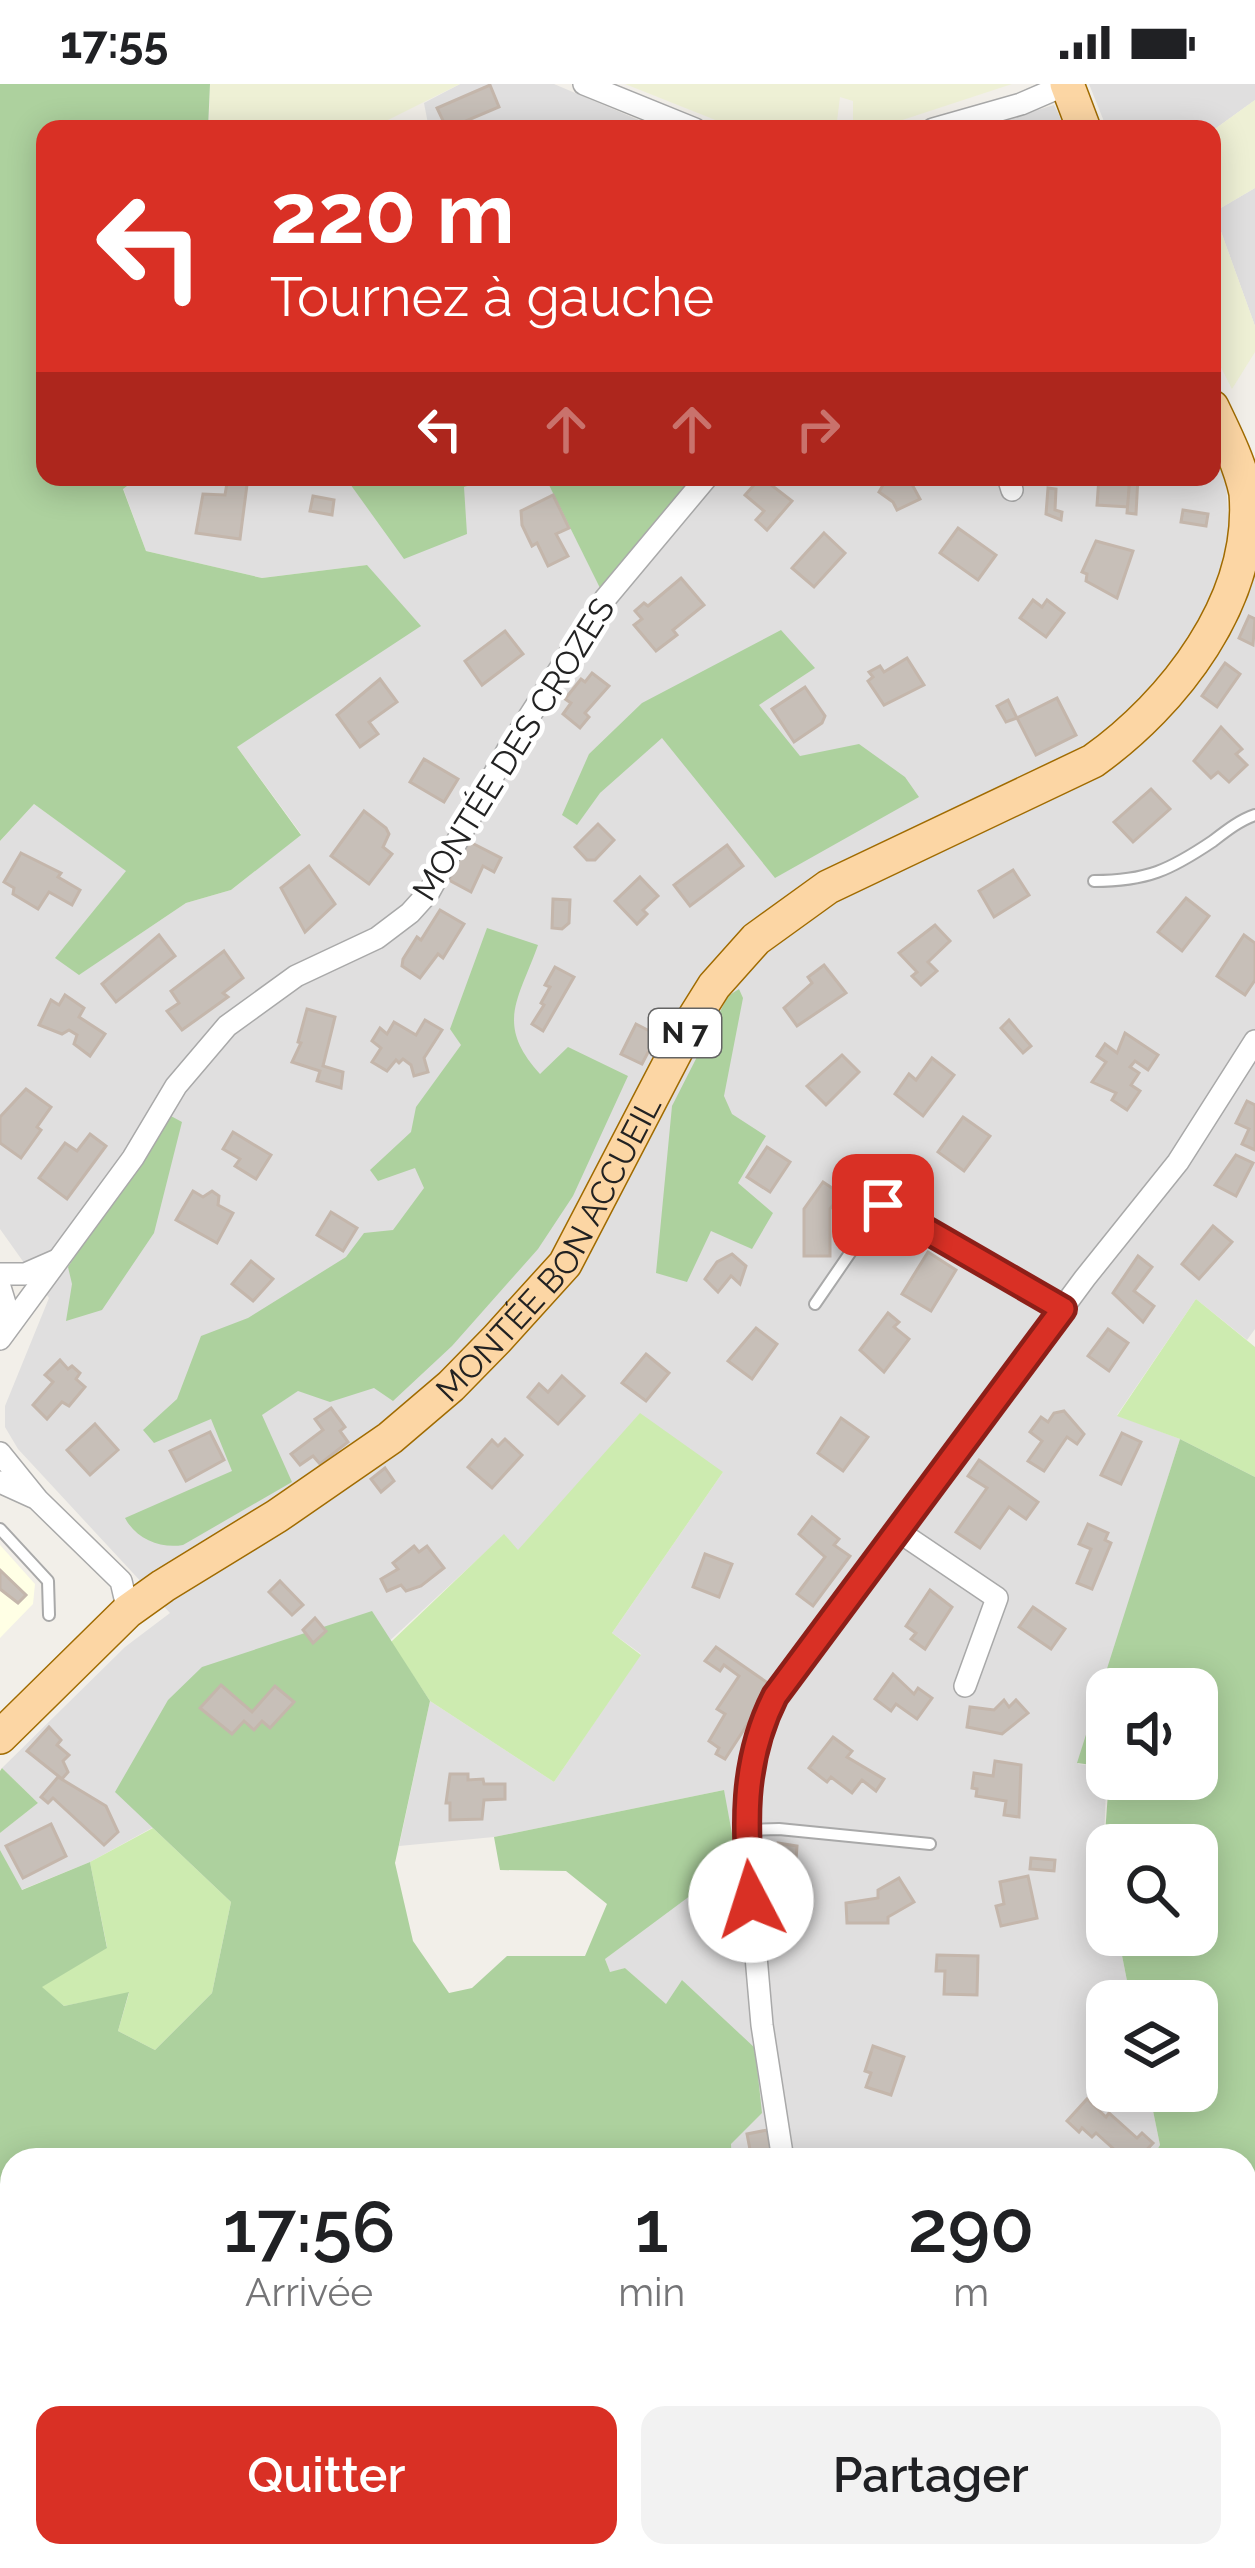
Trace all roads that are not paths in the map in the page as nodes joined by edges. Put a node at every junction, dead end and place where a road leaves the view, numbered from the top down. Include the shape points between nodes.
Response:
1 (584, 84) edge
2 (1067, 84) edge
3 (672, 120) edge
4 (970, 120) edge
5 (1081, 120) edge
6 (1221, 427) edge
7 (699, 486) edge
8 (1251, 495) edge
9 (1255, 815) edge
10 (1094, 881) dead end
11 (1255, 1041) edge
12 (63, 1257) junction
13 (0, 1274) edge
14 (0, 1287) edge
15 (815, 1304) dead end
16 (1063, 1309) junction
17 (6, 1331) edge
18 (0, 1453) edge
19 (0, 1482) edge
20 (38, 1500) junction
21 (0, 1529) edge
22 (898, 1531) junction
23 (128, 1611) junction
24 (50, 1615) dead end
25 (965, 1686) dead end
26 (0, 1737) edge
27 (745, 1829) junction
28 (930, 1844) dead end
29 (781, 2148) edge

1 - 3 street
2 - 4 street
2 - 5 main road
6 - 8 main road, MONTÉE BON ACCUEIL / N 7
7 - 12 street, MONTÉE DES CROZES via 596,612 429,892 377,938 296,976 227,1026 176,1086
8 - 23 main road, MONTÉE BON ACCUEIL / N 7 via 1232,600 1196,664 1152,714 1093,761 828,887 756,939 689,1026 565,1264 497,1340 390,1438
9 - 10 lane via 1156,874
11 - 16 street via 1178,1162
12 - 13 street via 26,1274
12 - 17 street, MONTÉE DES CROZES
14 - 17 street, MONTÉE DES CROZES
15 - 16 lane via 883,1205
16 - 22 street
18 - 20 street
19 - 20 street
20 - 23 street via 110,1567
21 - 24 lane via 48,1581
22 - 25 street via 997,1598
22 - 27 street via 765,1715
23 - 26 main road, MONTÉE BON ACCUEIL / N 7
27 - 28 lane
27 - 29 street

